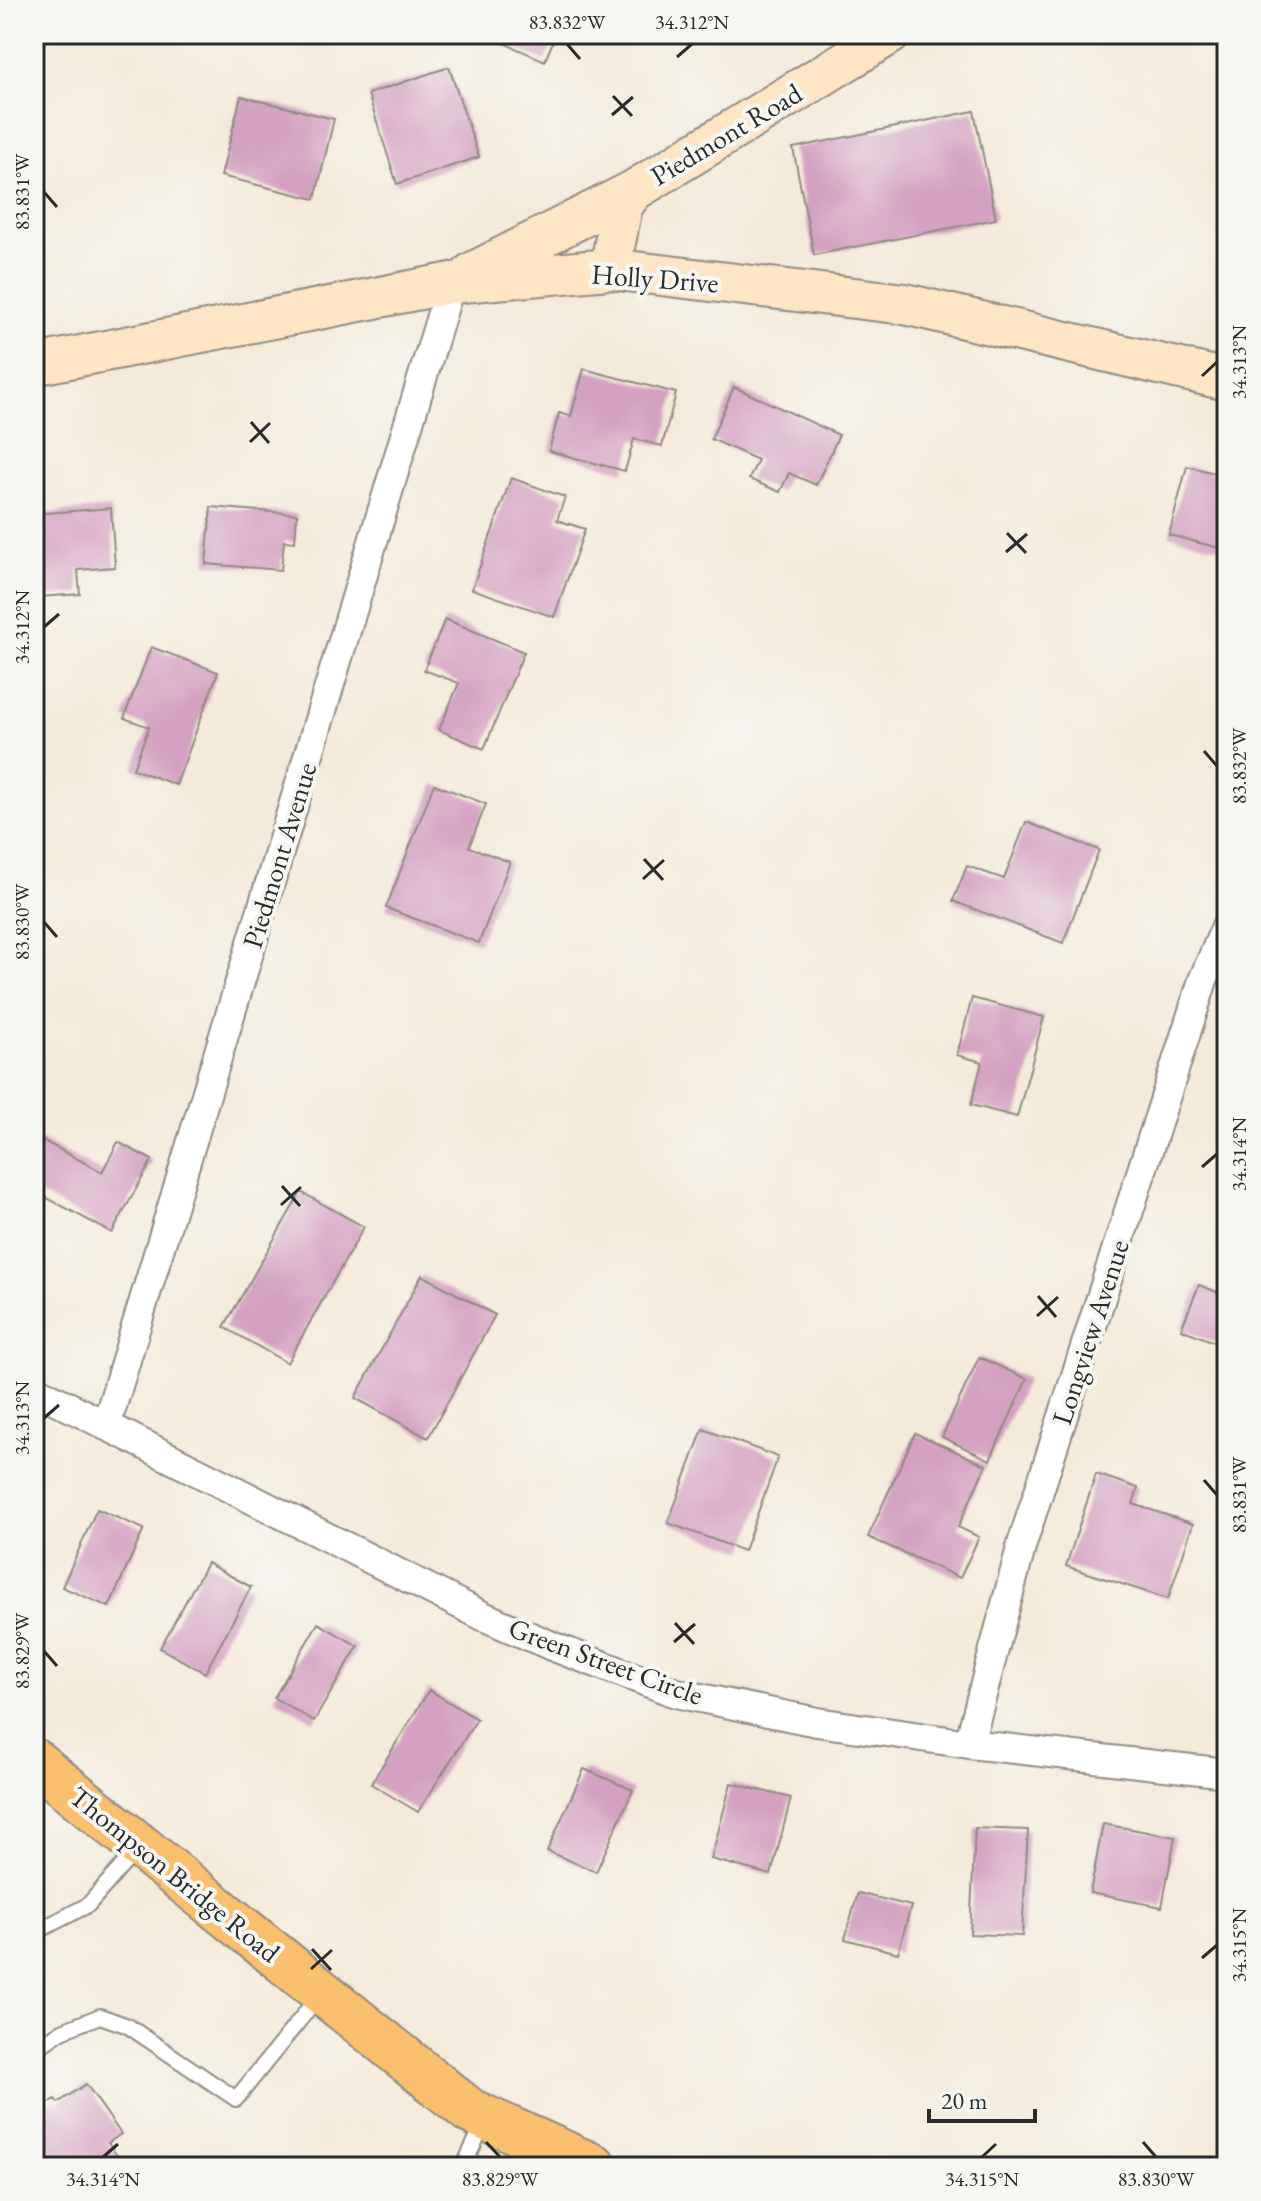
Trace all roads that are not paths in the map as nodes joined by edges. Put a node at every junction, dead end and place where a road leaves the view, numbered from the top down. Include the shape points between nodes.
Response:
1 (890, 34) edge
2 (633, 191) junction
3 (610, 269) junction
4 (451, 283) junction
5 (34, 365) edge
6 (1227, 380) edge
7 (1227, 924) edge
8 (34, 1389) edge
9 (106, 1426) junction
10 (969, 1744) junction
11 (34, 1761) edge
12 (1227, 1773) edge
13 (140, 1846) junction
14 (34, 1933) edge
15 (322, 1992) junction
16 (34, 2050) edge
17 (486, 2119) junction
18 (463, 2167) edge
19 (595, 2167) edge

1 - 2 street, Piedmont Road
2 - 3 street, Piedmont Road via 622,206
2 - 4 street
3 - 4 street, Holly Drive
3 - 6 street, Holly Drive via 905,304
4 - 5 street, Holly Drive
4 - 9 street, Piedmont Avenue
7 - 10 street, Longview Avenue via 1203,980 1022,1544
8 - 9 street, Green Street Circle
9 - 10 street, Green Street Circle via 483,1616 648,1683 817,1722
10 - 12 street, Green Street Circle
11 - 13 highway, Thompson Bridge Road
13 - 14 lane via 88,1905
13 - 15 highway, Thompson Bridge Road
15 - 16 lane via 236,2099 128,2026 100,2016 62,2031
15 - 17 highway, Thompson Bridge Road
17 - 18 lane
17 - 19 highway, Thompson Bridge Road via 550,2152

